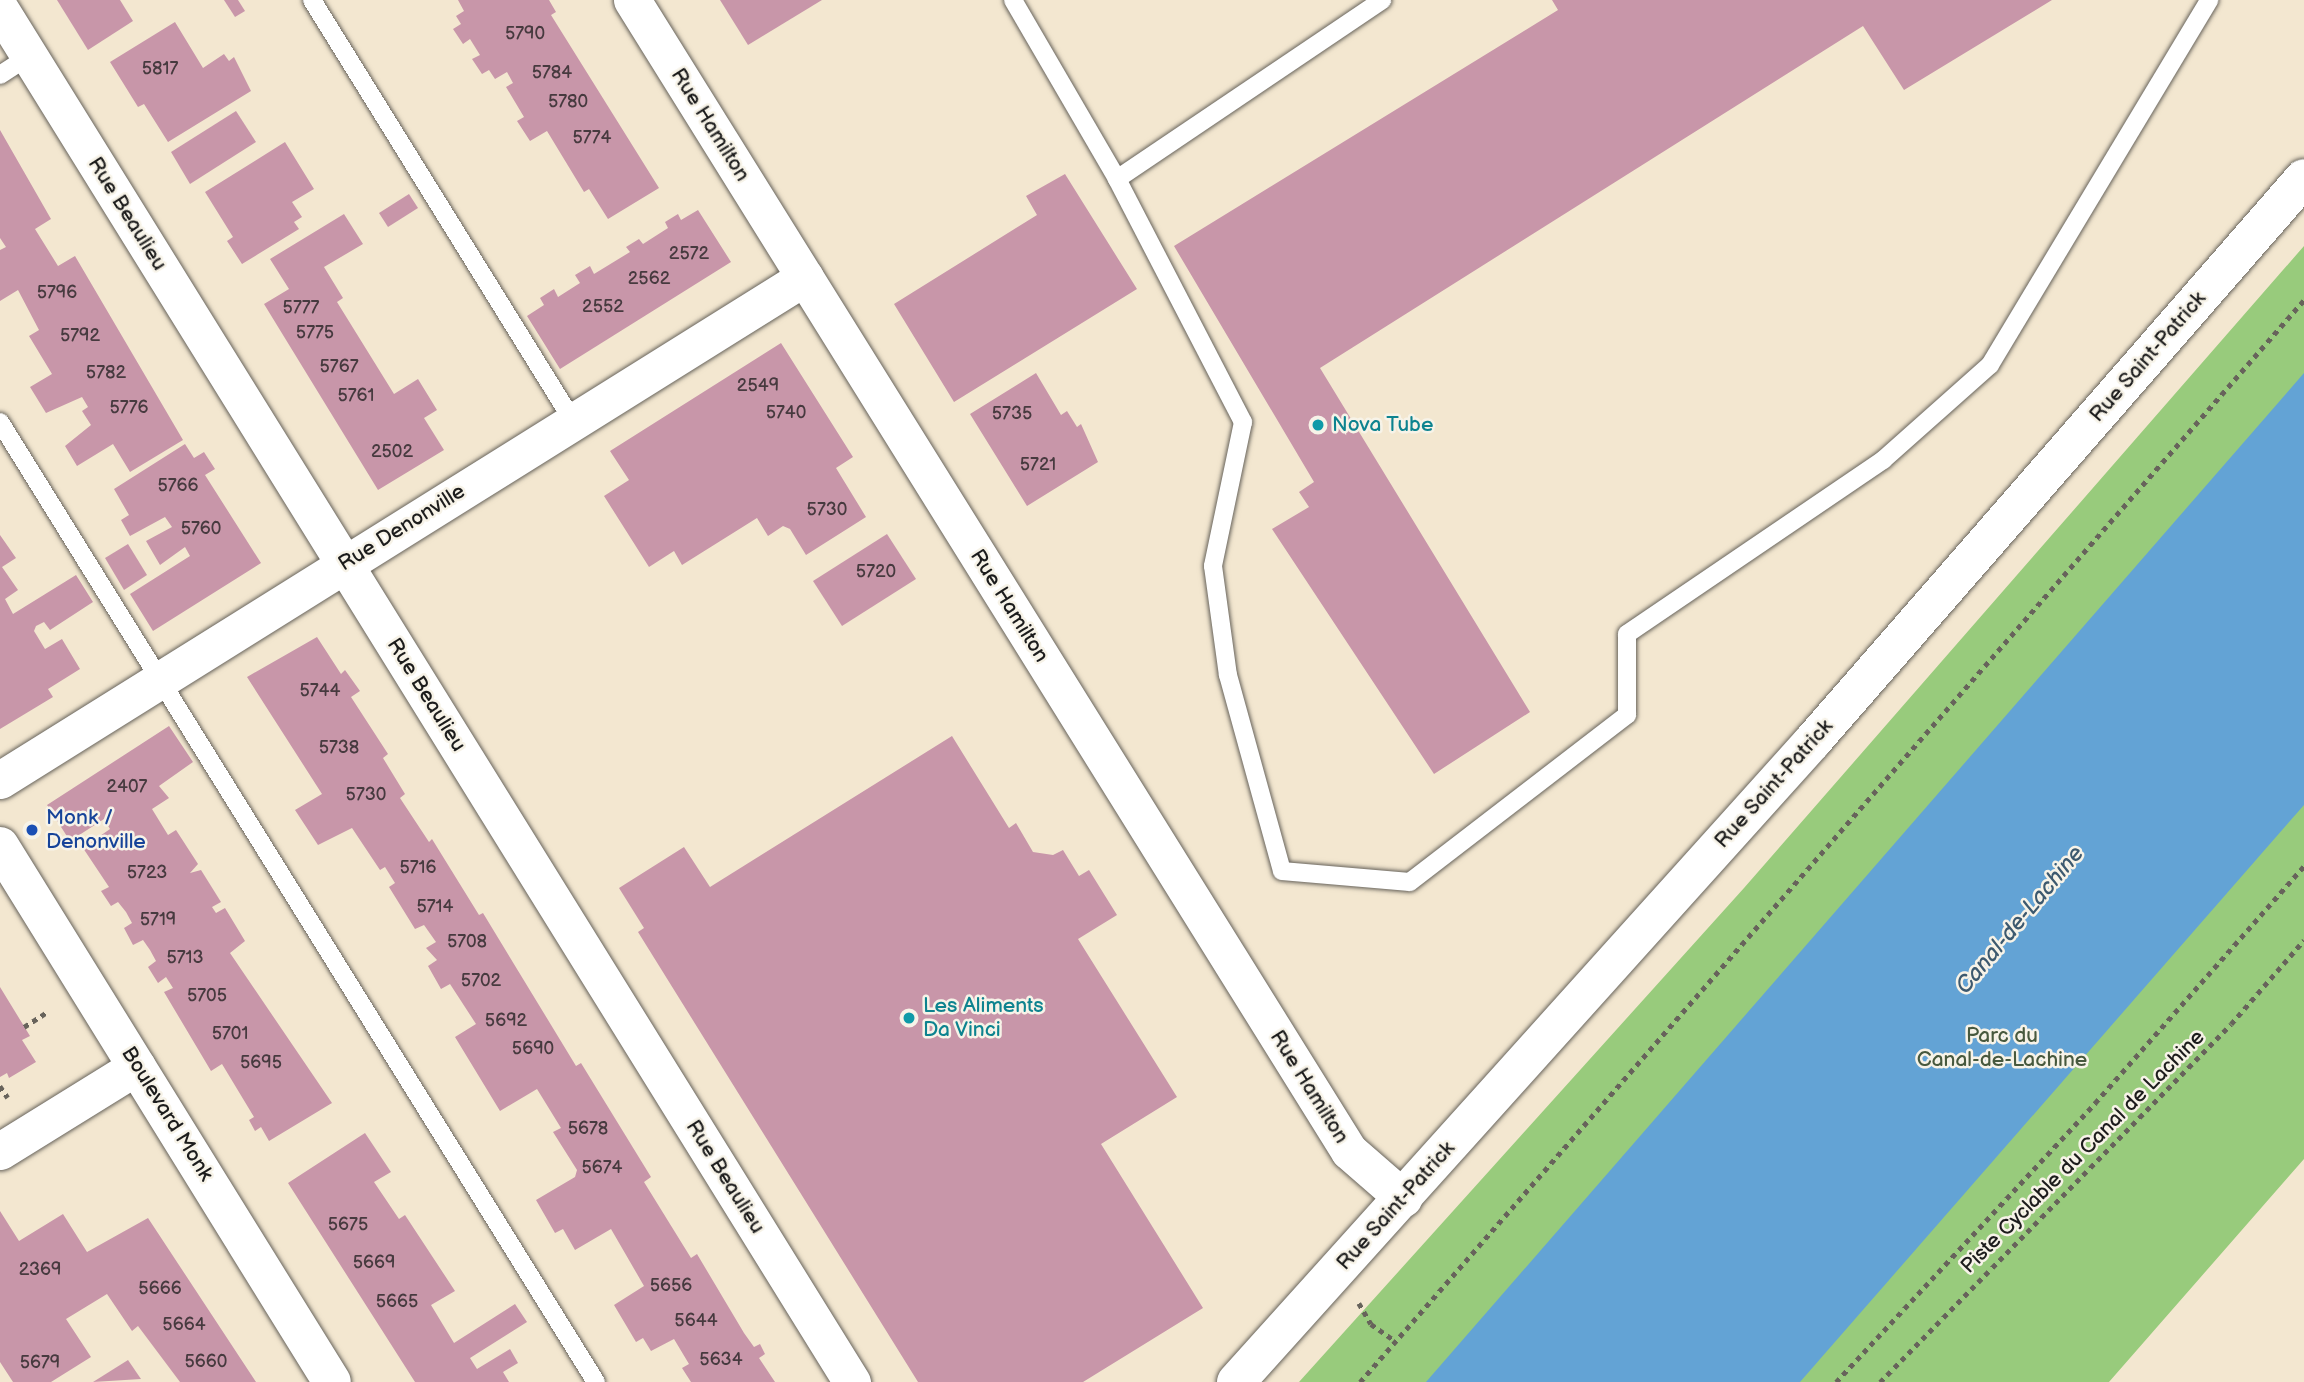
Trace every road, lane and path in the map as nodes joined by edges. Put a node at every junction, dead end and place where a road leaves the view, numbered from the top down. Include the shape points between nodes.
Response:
1 (312, 0) edge
2 (632, 0) edge
3 (1013, 0) edge
4 (1382, 0) edge
5 (2209, 0) edge
6 (0, 9) edge
7 (15, 66) edge
8 (2304, 178) edge
9 (1117, 179) junction
10 (805, 277) junction
11 (2304, 300) edge
12 (573, 421) junction
13 (0, 422) edge
14 (345, 564) junction
15 (160, 680) junction
16 (0, 780) edge
17 (0, 846) edge
18 (2304, 866) edge
19 (2304, 940) edge
20 (47, 1012) dead end
21 (24, 1027) dead end
22 (137, 1066) junction
23 (0, 1086) edge
24 (8, 1098) dead end
25 (0, 1151) edge
26 (1403, 1198) junction
27 (1361, 1307) dead end
28 (1394, 1340) junction
29 (332, 1382) edge
30 (596, 1382) edge
31 (852, 1382) edge
32 (1236, 1382) edge
33 (1360, 1382) edge
34 (1836, 1382) edge
35 (1880, 1382) edge

1 - 12 lane
2 - 10 street, Rue Hamilton
3 - 9 lane
4 - 9 lane
5 - 9 lane via 1990,365 1882,460 1627,634 1627,715 1410,882 1282,871 1228,676 1213,566 1243,422
6 - 7 street, Rue Beaulieu
7 - 14 street, Rue Beaulieu
8 - 26 main road, Rue Saint-Patrick via 1803,752
10 - 12 street, Rue Denonville
10 - 26 street, Rue Hamilton via 1349,1151
11 - 28 path
12 - 14 street, Rue Denonville
13 - 15 lane
14 - 15 street, Rue Denonville
14 - 31 street, Rue Beaulieu
15 - 16 street, Rue Denonville
15 - 30 lane
17 - 22 main road, Boulevard Monk
18 - 34 path via 2095,1103
19 - 35 path, Piste Cyclable du Canal de Lachine via 2231,1024
20 - 21 path
22 - 25 street
22 - 29 main road, Boulevard Monk
23 - 24 path
26 - 32 main road, Rue Saint-Patrick
27 - 28 path via 1371,1324
28 - 33 path

